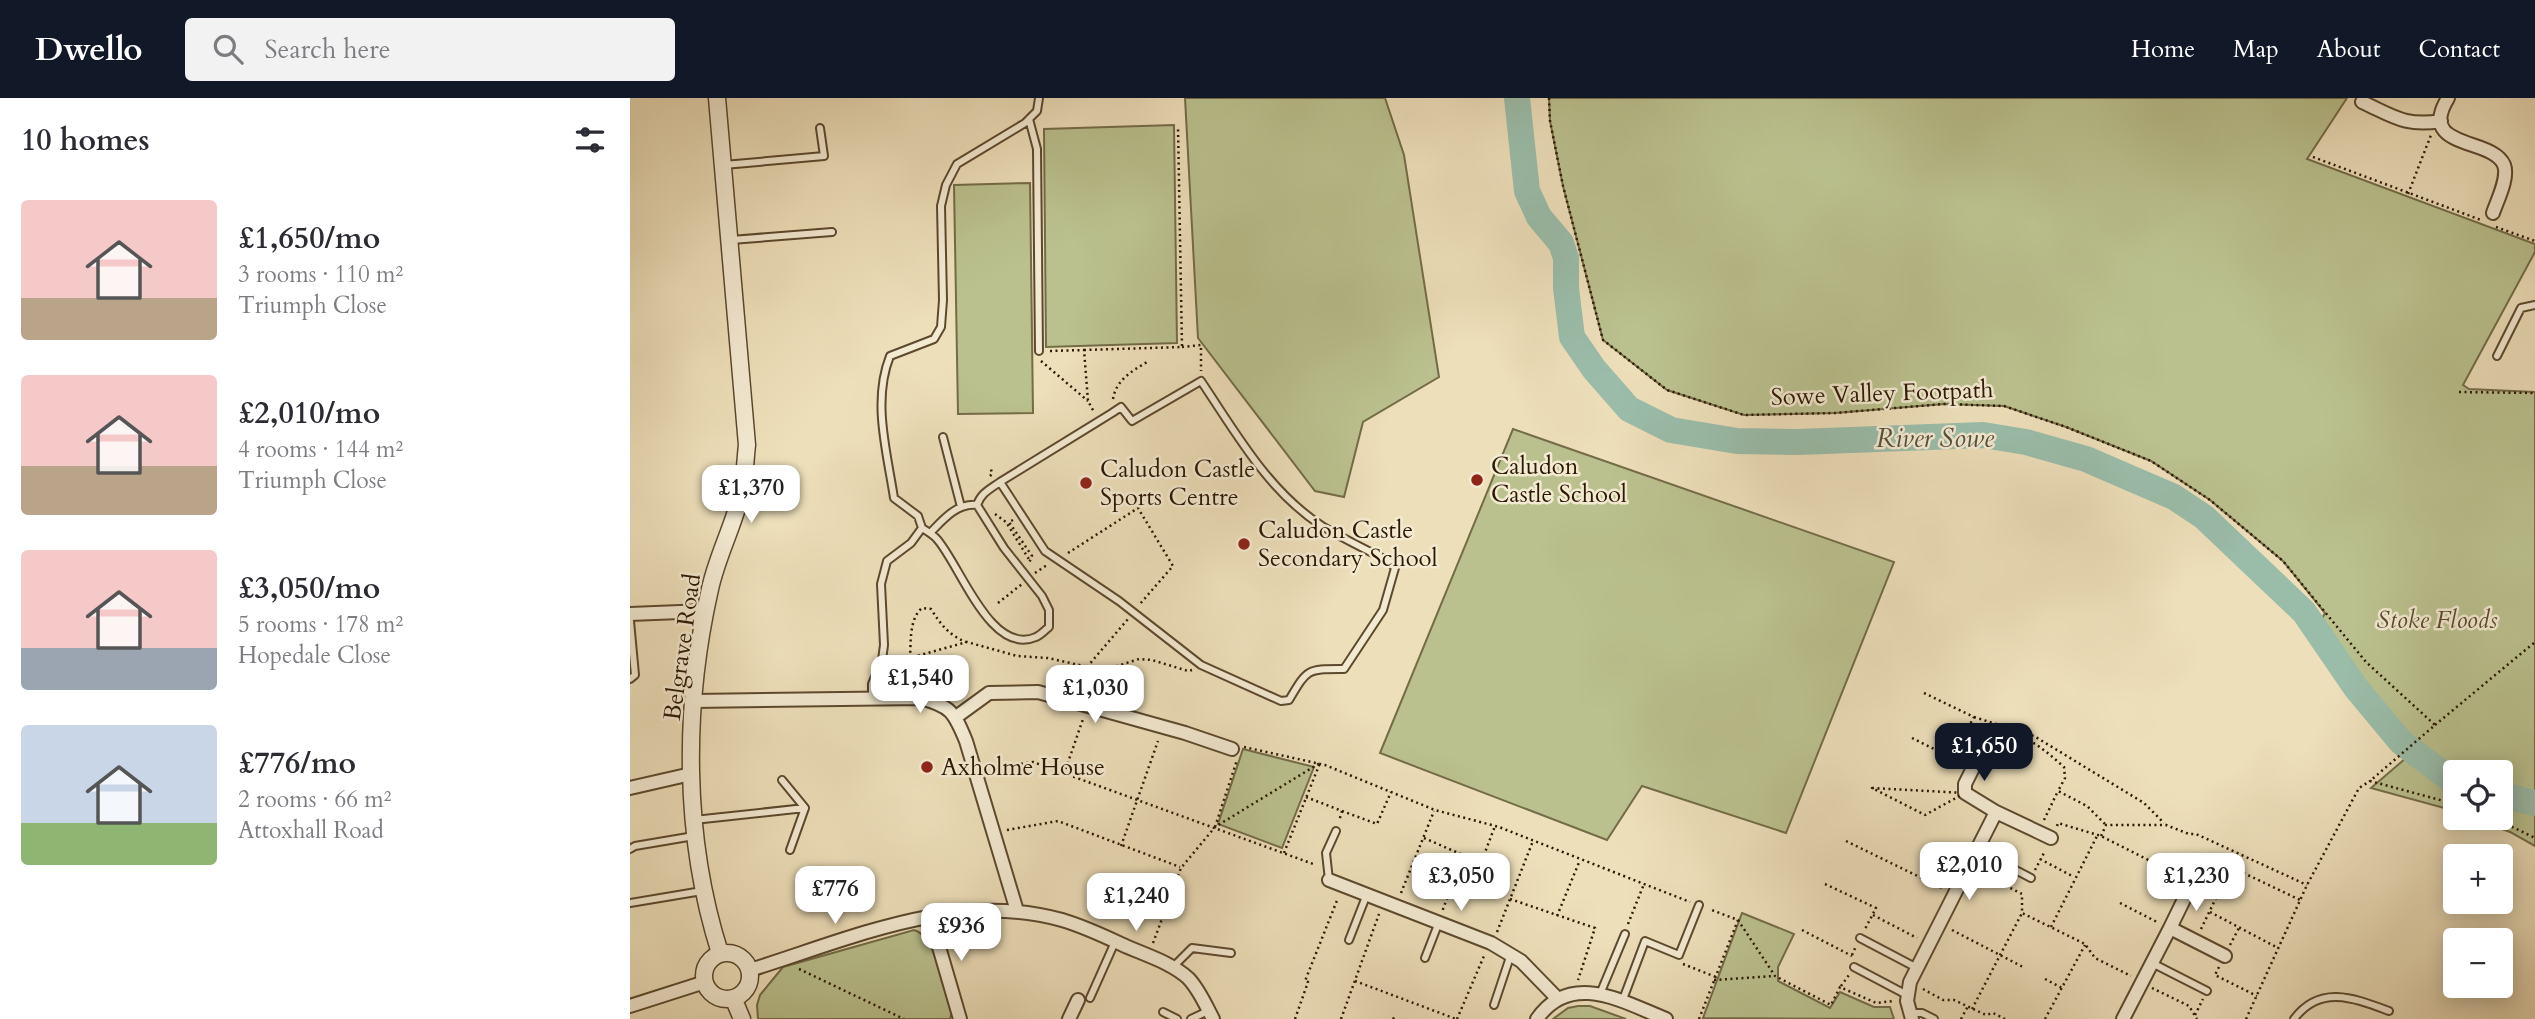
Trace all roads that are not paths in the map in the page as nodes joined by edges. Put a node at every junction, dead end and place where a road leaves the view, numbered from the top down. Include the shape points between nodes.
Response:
1 (717, 98) edge
2 (1039, 98) edge
3 (2448, 98) edge
4 (2362, 102) dead end
5 (1028, 119) junction
6 (2437, 121) junction
7 (820, 128) dead end
8 (722, 165) junction
9 (2493, 213) dead end
10 (832, 232) dead end
11 (729, 240) junction
12 (2535, 305) edge
13 (1039, 351) road end
14 (2497, 356) dead end
15 (943, 437) dead end
16 (1000, 482) junction
17 (976, 505) junction
18 (961, 507) junction
19 (922, 528) junction
20 (933, 535) junction
21 (705, 611) junction
22 (630, 614) edge
23 (630, 621) edge
24 (630, 679) edge
25 (872, 699) junction
26 (694, 701) junction
27 (956, 717) junction
28 (1237, 748) road end
29 (1981, 752) road end
30 (691, 774) junction
31 (782, 780) dead end
32 (630, 788) edge
33 (805, 808) junction
34 (1996, 812) junction
35 (693, 828) junction
36 (1336, 831) road end
37 (2051, 838) road end
38 (630, 849) edge
39 (790, 850) dead end
40 (1977, 850) junction
41 (2031, 878) road end
42 (1329, 880) joint
43 (2192, 883) road end
44 (704, 891) junction
45 (1367, 894) junction
46 (630, 903) edge
47 (1699, 905) road end
48 (1017, 911) junction
49 (930, 916) junction
50 (1439, 922) junction
51 (2169, 928) junction
52 (1625, 934) road end
53 (1860, 938) road end
54 (1349, 940) dead end
55 (1115, 942) junction
56 (720, 953) junction
57 (1231, 953) dead end
58 (1511, 954) junction
59 (2225, 956) road end
60 (1425, 958) dead end
61 (2152, 964) junction
62 (1854, 967) road end
63 (1171, 968) junction
64 (1917, 968) junction
65 (750, 970) junction
66 (705, 982) junction
67 (2207, 991) dead end
68 (1601, 994) junction
69 (1084, 999) joint
70 (1558, 999) junction
71 (734, 1000) junction
72 (1622, 1002) junction
73 (1494, 1005) dead end
74 (630, 1006) edge
75 (1909, 1007) edge
76 (2389, 1010) dead end
77 (1163, 1012) dead end
78 (1210, 1015) edge
79 (741, 1019) edge
80 (960, 1019) edge
81 (1069, 1019) edge
82 (1177, 1019) edge
83 (1191, 1019) edge
84 (1537, 1019) edge
85 (1666, 1019) edge
86 (1934, 1019) edge
87 (2123, 1019) edge
88 (2294, 1019) edge

1 - 8 street, Belgrave Road
2 - 5 lane via 1037,111
3 - 6 street
4 - 6 street via 2407,123
5 - 13 lane via 1037,149
5 - 19 lane via 957,164 941,206 941,327 934,339 891,356 887,365 881,411 894,498 918,516
6 - 9 street via 2454,138 2489,151 2504,164 2505,177
7 - 8 lane via 824,156
8 - 11 street, Belgrave Road
10 - 11 lane
11 - 21 street, Belgrave Road via 747,444 740,497
12 - 14 lane via 2521,308
15 - 18 lane
16 - 16 lane via 1045,551 1200,665 1281,701 1289,700 1304,675 1315,669 1343,669 1383,610 1395,568 1321,525 1289,498 1255,463 1201,381 1132,421 1121,407
16 - 17 lane
17 - 18 lane
17 - 20 lane via 1049,610 1049,627 1037,637 1022,640 997,628
18 - 20 lane via 949,514
19 - 20 lane
19 - 25 lane via 887,561 881,584 884,645
21 - 22 street
21 - 26 street, Belgrave Road
23 - 24 lane via 635,675
25 - 26 street
25 - 27 street via 920,698 943,704
26 - 30 street, Belgrave Road
27 - 28 street via 989,693 1038,692
27 - 48 street
29 - 34 street via 1965,793
30 - 32 street
30 - 35 street, Belgrave Road
31 - 33 lane
33 - 35 lane
33 - 39 lane
34 - 37 street
34 - 40 street
35 - 38 lane
35 - 44 street, Belgrave Road
36 - 42 lane via 1326,853
40 - 41 lane
40 - 64 street
42 - 45 street
43 - 51 street
44 - 46 lane
44 - 56 street, Belgrave Road
45 - 50 street
45 - 54 lane
47 - 72 lane via 1679,955 1645,941
48 - 49 street via 973,909
48 - 55 street via 1073,923
49 - 65 street
49 - 80 street
50 - 58 street
50 - 60 lane
51 - 59 street
51 - 61 street
52 - 68 lane
53 - 64 lane
55 - 63 street
55 - 69 lane
56 - 65 street via 738,956
56 - 66 street via 708,962
57 - 63 lane via 1192,948
58 - 70 street
58 - 73 lane
61 - 67 lane
61 - 87 street
62 - 75 lane
63 - 78 street via 1188,978
64 - 75 street
65 - 71 street via 746,990
66 - 71 street via 718,998
66 - 74 street
68 - 70 street
68 - 72 street
69 - 81 street
70 - 84 street
71 - 79 street
72 - 85 street
75 - 86 lane
76 - 88 lane via 2358,1000 2322,998 2306,1005
77 - 82 lane
78 - 83 lane

